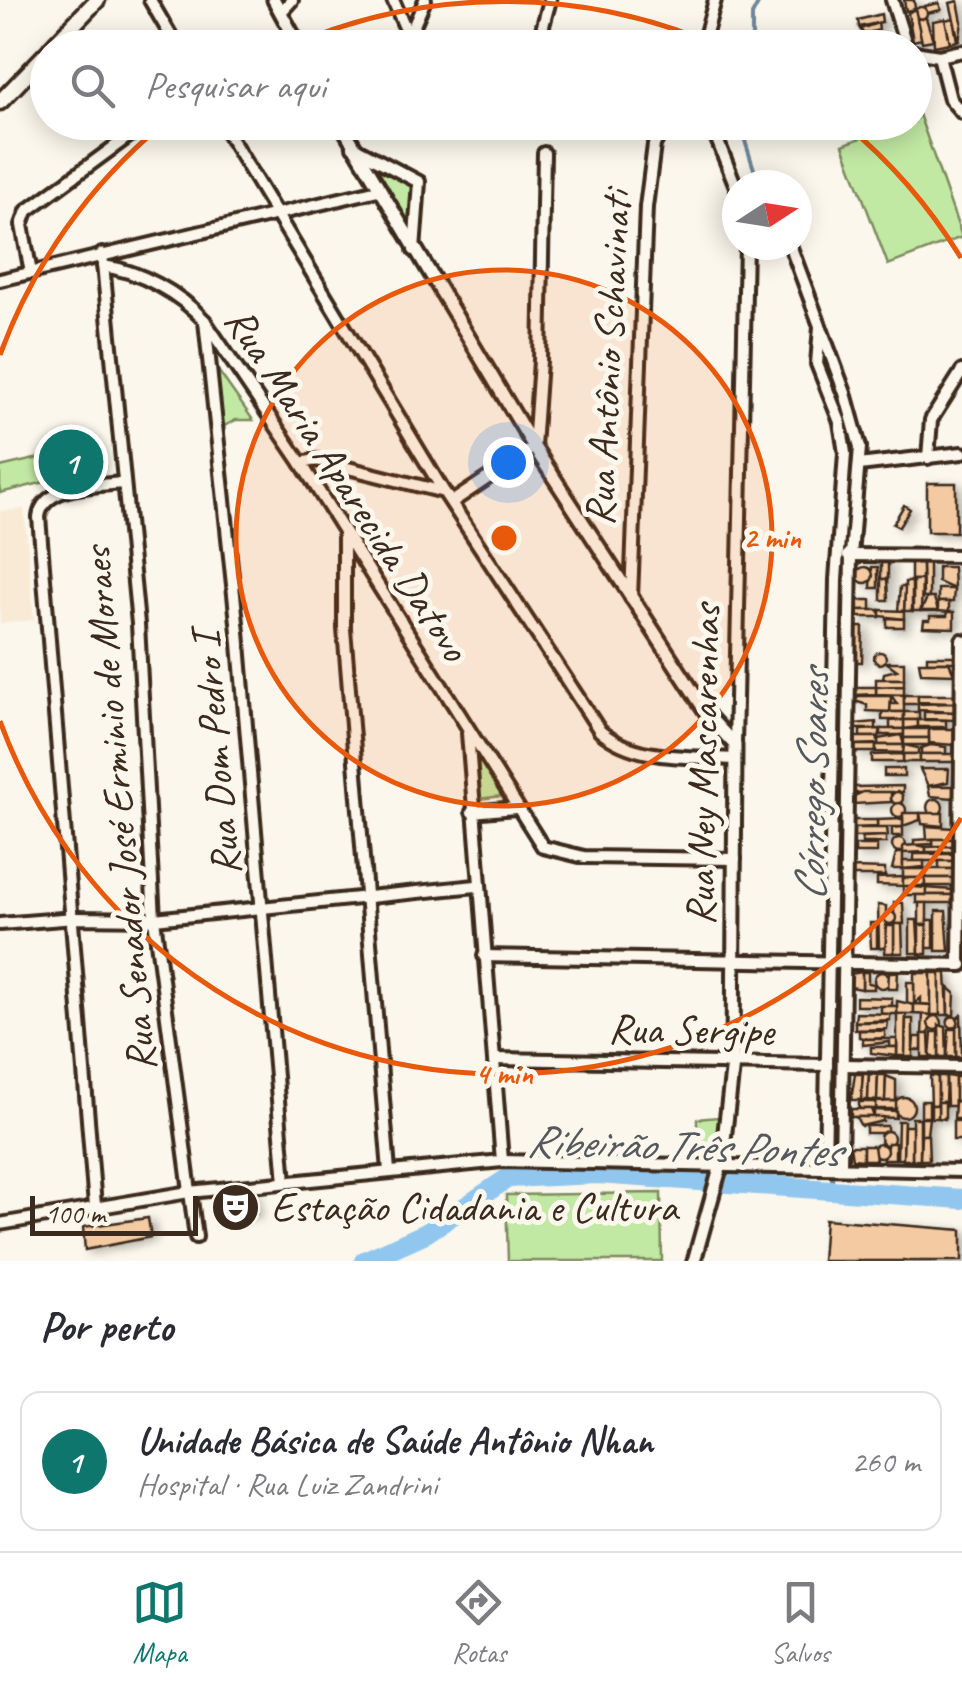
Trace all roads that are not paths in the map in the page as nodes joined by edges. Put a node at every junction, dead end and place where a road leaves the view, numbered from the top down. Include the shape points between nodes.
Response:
1 (96, 0) edge
2 (150, 0) edge
3 (292, 0) edge
4 (393, 0) edge
5 (425, 0) edge
6 (550, 0) edge
7 (715, 0) edge
8 (892, 0) edge
9 (278, 6) edge
10 (68, 30) edge
11 (168, 30) edge
12 (291, 30) edge
13 (406, 30) edge
14 (415, 30) edge
15 (541, 30) edge
16 (707, 30) edge
17 (901, 30) edge
18 (962, 51) edge
19 (932, 55) edge
20 (939, 56) junction
21 (30, 71) edge
22 (0, 102) edge
23 (962, 114) edge
24 (124, 140) edge
25 (231, 140) edge
26 (349, 140) edge
27 (657, 140) edge
28 (717, 140) edge
29 (352, 146) junction
30 (544, 153) dead end
31 (730, 170) edge
32 (378, 190) junction
33 (274, 213) junction
34 (414, 251) junction
35 (103, 260) junction
36 (746, 260) edge
37 (796, 260) edge
38 (32, 273) junction
39 (0, 280) edge
40 (204, 320) junction
41 (820, 326) junction
42 (962, 371) edge
43 (534, 447) junction
44 (962, 454) edge
45 (928, 458) junction
46 (301, 463) junction
47 (860, 465) junction
48 (123, 482) junction
49 (444, 492) junction
50 (452, 502) junction
51 (344, 531) junction
52 (845, 555) junction
53 (962, 556) edge
54 (630, 599) junction
55 (962, 640) edge
56 (468, 731) junction
57 (735, 745) junction
58 (735, 759) junction
59 (515, 808) junction
60 (472, 812) junction
61 (735, 859) junction
62 (476, 886) junction
63 (369, 896) junction
64 (263, 908) junction
65 (75, 918) junction
66 (154, 919) junction
67 (0, 924) edge
68 (484, 956) junction
69 (734, 960) junction
70 (836, 963) junction
71 (960, 965) edge
72 (494, 1059) junction
73 (733, 1063) junction
74 (827, 1065) junction
75 (843, 1065) junction
76 (962, 1067) edge
77 (502, 1161) junction
78 (833, 1165) junction
79 (720, 1169) junction
80 (962, 1170) edge
81 (389, 1171) junction
82 (285, 1182) junction
83 (189, 1192) junction
84 (95, 1206) junction
85 (0, 1224) edge
86 (196, 1238) dead end
87 (694, 1261) edge

1 - 10 main road
2 - 11 street
3 - 9 street
4 - 13 street
5 - 14 street
6 - 15 street
7 - 16 street
8 - 17 street
9 - 12 street
18 - 20 street
19 - 20 street
20 - 23 street via 950,99
21 - 22 main road
24 - 38 street via 27,211 22,225
25 - 33 street
26 - 29 street
27 - 54 street, Rua Antônio Schavinati via 646,206
28 - 31 street
29 - 32 street
29 - 34 street via 419,182
30 - 43 street
32 - 33 street
32 - 34 street
33 - 35 street
33 - 49 street
34 - 43 street
35 - 38 street
35 - 40 street, Rua Maria Aparecida Datovo via 140,276
35 - 48 street, Rua Senador José Erminio de Moraes
36 - 57 street, Rua Ney Mascarenhas
37 - 41 street
38 - 39 street
40 - 46 street, Rua Maria Aparecida Datovo
40 - 64 street, Rua Dom Pedro I
41 - 47 street via 858,436
41 - 52 street via 817,364 845,453
42 - 45 street via 931,420
43 - 50 street
43 - 54 street
44 - 45 street
45 - 47 street
46 - 49 street via 316,460
46 - 51 street, Rua Maria Aparecida Datovo
47 - 52 street
48 - 65 street via 54,495 40,510
48 - 66 street, Rua Senador José Erminio de Moraes
49 - 50 street
50 - 58 street via 612,742 640,752
51 - 56 street, Rua Maria Aparecida Datovo
51 - 63 street via 344,628
52 - 53 street
52 - 70 street
54 - 57 street
55 - 71 street
56 - 59 street, Rua Maria Aparecida Datovo
56 - 60 street
57 - 58 street, Rua Ney Mascarenhas
58 - 61 street, Rua Ney Mascarenhas
59 - 60 street
59 - 61 street, Rua Maria Aparecida Datovo via 543,847 571,856
60 - 62 street
61 - 69 street, Rua Ney Mascarenhas
62 - 63 street
62 - 68 street
63 - 64 street
63 - 81 street
64 - 66 street
64 - 82 street, Rua Dom Pedro I
65 - 66 street
65 - 67 street
65 - 84 street
66 - 83 street, Rua Senador José Erminio de Moraes
68 - 69 street
68 - 72 street
69 - 70 street
69 - 73 street, Rua Ney Mascarenhas
70 - 71 street
70 - 74 street
70 - 75 street
72 - 73 street, Rua Sergipe
72 - 77 street
73 - 74 street, Rua Sergipe
73 - 79 street, Rua Ney Mascarenhas
74 - 78 street
75 - 76 street
75 - 78 street
77 - 79 street
77 - 81 street
78 - 79 street
78 - 80 street
79 - 87 street, Rua Ney Mascarenhas
81 - 82 street
82 - 83 street
83 - 84 street
83 - 86 street, Rua Senador José Erminio de Moraes
84 - 85 street

